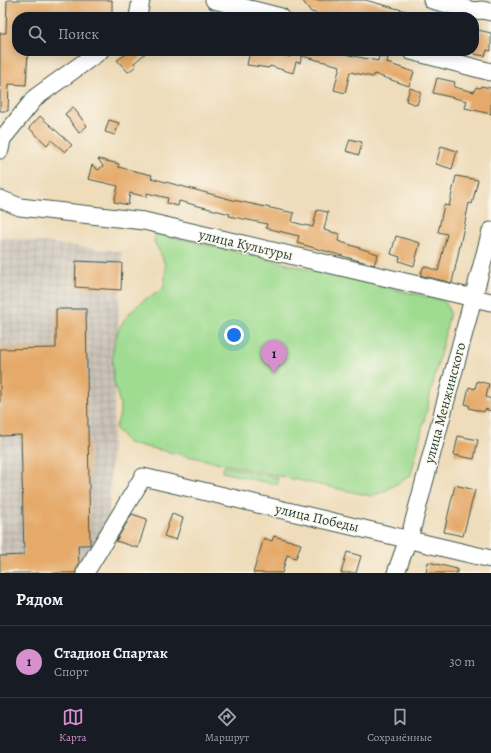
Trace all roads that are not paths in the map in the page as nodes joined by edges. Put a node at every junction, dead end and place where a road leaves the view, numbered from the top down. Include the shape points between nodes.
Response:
1 (141, 0) edge
2 (214, 0) edge
3 (432, 0) edge
4 (139, 12) edge
5 (261, 12) edge
6 (491, 12) edge
7 (93, 56) edge
8 (430, 56) edge
9 (491, 72) edge
10 (0, 150) edge
11 (0, 199) edge
12 (491, 231) edge
13 (473, 298) junction
14 (491, 302) edge
15 (409, 540) junction
16 (491, 559) edge
17 (84, 573) edge
18 (396, 573) edge

1 - 4 street
2 - 5 street
3 - 6 street via 474,11
7 - 10 street via 36,97 2,139
8 - 9 street
11 - 13 street, улица Культуры via 20,207 144,221
12 - 13 street, улица Менжинского
13 - 14 street, улица Культуры
13 - 15 street, улица Менжинского
15 - 16 street, улица Победы
15 - 17 street, улица Победы via 142,477
15 - 18 street, улица Менжинского

